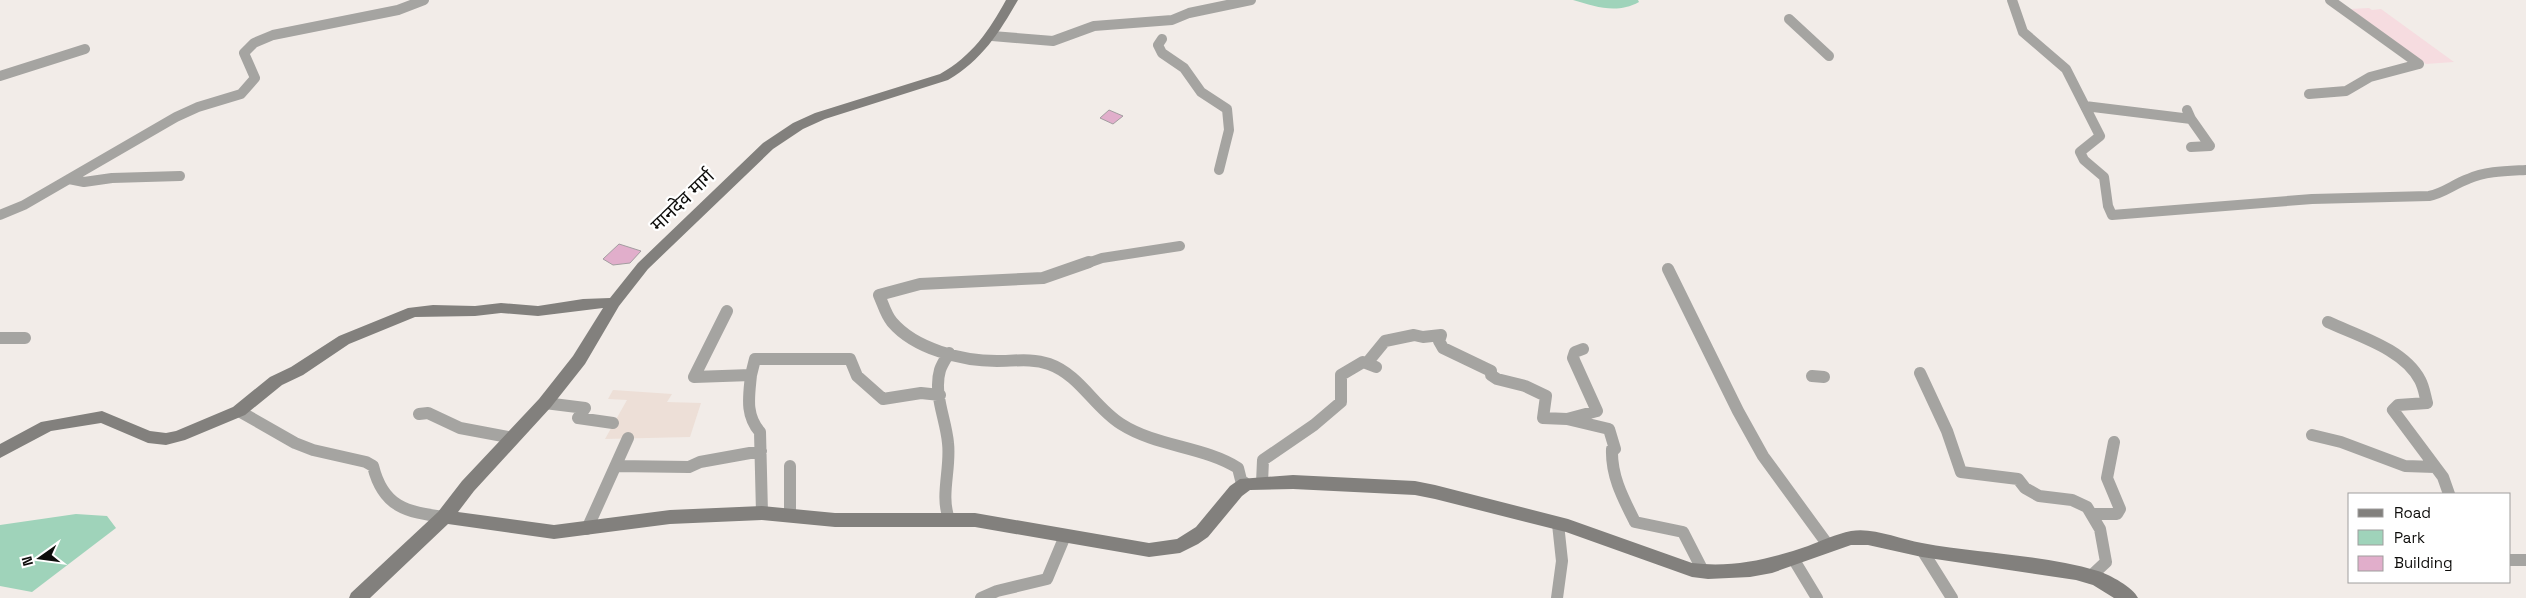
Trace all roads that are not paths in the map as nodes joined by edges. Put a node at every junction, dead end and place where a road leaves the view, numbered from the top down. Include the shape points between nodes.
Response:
1 (424, 0) edge
2 (1012, 0) edge
3 (1251, 0) edge
4 (2012, 0) edge
5 (2330, 0) edge
6 (1788, 18) dead end
7 (992, 36) junction
8 (1162, 39) dead end
9 (85, 49) dead end
10 (1829, 56) dead end
11 (0, 76) edge
12 (2309, 94) dead end
13 (2085, 106) junction
14 (2191, 148) dead end
15 (1219, 170) dead end
16 (2526, 170) edge
17 (180, 176) dead end
18 (69, 179) junction
19 (0, 216) edge
20 (1180, 246) dead end
21 (1668, 269) dead end
22 (614, 303) junction
23 (727, 310) dead end
24 (2328, 322) dead end
25 (0, 338) edge
26 (25, 338) dead end
27 (1583, 349) dead end
28 (949, 353) junction
29 (1920, 373) dead end
30 (751, 375) junction
31 (940, 395) junction
32 (545, 403) junction
33 (239, 410) junction
34 (419, 414) dead end
35 (1567, 419) junction
36 (613, 423) dead end
37 (2312, 435) dead end
38 (512, 438) junction
39 (628, 438) dead end
40 (2114, 442) dead end
41 (761, 451) junction
42 (0, 452) edge
43 (616, 466) junction
44 (790, 466) dead end
45 (2435, 467) junction
46 (1254, 484) junction
47 (2449, 493) edge
48 (762, 513) junction
49 (2093, 514) junction
50 (790, 515) junction
51 (444, 517) junction
52 (949, 519) junction
53 (1558, 524) junction
54 (587, 529) junction
55 (1065, 536) junction
56 (1828, 545) junction
57 (1922, 550) junction
58 (1794, 560) junction
59 (2511, 560) edge
60 (2526, 560) edge
61 (1703, 571) junction
62 (2090, 577) junction
63 (358, 598) edge
64 (981, 598) edge
65 (1556, 598) edge
66 (1817, 598) edge
67 (1952, 598) edge
68 (2129, 598) edge

1 - 18 street via 398,10 280,34 254,43 244,53 255,78 241,94 176,118
2 - 7 main road, मानदेव मार्ग
3 - 7 street via 1189,13 1172,20 1094,26 1053,41
4 - 13 street via 2023,32 2066,69
5 - 12 street via 2419,64 2373,75 2356,82 2345,92
6 - 10 street
7 - 22 main road, मानदेव मार्ग via 969,62 944,77 820,116 768,146 643,266
8 - 15 street via 1158,45 1162,53 1184,68 1201,92 1227,109 1229,130
9 - 11 street
13 - 14 street via 2189,115 2210,146
13 - 16 street via 2100,136 2083,148 2081,156 2104,176 2108,209 2112,215 2312,199 2429,196 2442,194 2484,174
17 - 18 street via 84,182
18 - 19 street via 24,206
20 - 28 street via 1102,258 1043,278 920,284 879,295 892,322 914,340
21 - 56 street via 1738,411 1764,456
22 - 32 main road, मानदेव मार्ग via 579,360
22 - 33 main road via 538,311 501,308 413,312 344,340 276,381
23 - 30 street via 694,377
24 - 45 street via 2383,349 2405,364 2419,379 2427,403 2398,405 2393,410
25 - 26 street
27 - 35 street via 1575,352 1573,358 1597,411
28 - 31 street via 940,371
28 - 46 street via 988,361 1029,360 1050,364 1071,377 1122,425 1227,461 1238,468 1241,480
29 - 49 street via 1947,431 1961,472 2018,479 2026,491 2041,498 2082,503
30 - 31 street via 756,359 850,359 857,376 882,399 921,393
30 - 41 street via 747,396 752,423 760,432
31 - 52 street via 940,410 948,442 944,506
32 - 36 street via 585,408 578,418
32 - 38 main road, मानदेव मार्ग
33 - 42 main road via 196,430 166,439 148,437 102,417 78,420 47,426
33 - 51 street via 240,414 295,443 374,466 375,477 400,509
34 - 38 street via 428,413 460,428
35 - 46 street via 1543,418 1546,396 1525,386 1497,379 1491,375 1491,370 1443,348 1439,341 1441,336 1423,338 1414,335 1384,341 1372,365 1363,362 1341,375 1341,402 1328,416 1263,460
35 - 61 street via 1609,429 1615,448 1612,454 1615,478 1635,522 1683,532
37 - 45 street via 2341,442 2405,466
38 - 51 main road, मानदेव मार्ग
39 - 43 street
40 - 49 street via 2106,478 2120,509 2117,514
41 - 43 street via 689,467
41 - 48 street
43 - 54 street
44 - 50 street
45 - 47 street via 2444,478
46 - 53 main road via 1293,482 1415,488
46 - 55 main road via 1236,491 1202,532 1180,546 1149,550
48 - 50 main road
48 - 54 main road via 670,517
49 - 62 street via 2105,544 2106,562
50 - 52 main road via 835,520
51 - 54 main road via 554,532
51 - 63 main road, मानदेव मार्ग
52 - 55 main road via 975,520
53 - 61 main road via 1667,563
53 - 65 street via 1564,565
55 - 64 street via 1047,579 1032,586 995,590
56 - 57 main road via 1851,538 1868,538
56 - 58 main road
57 - 62 main road
57 - 67 street
58 - 61 main road via 1750,570
58 - 66 street
59 - 60 street
62 - 68 main road

